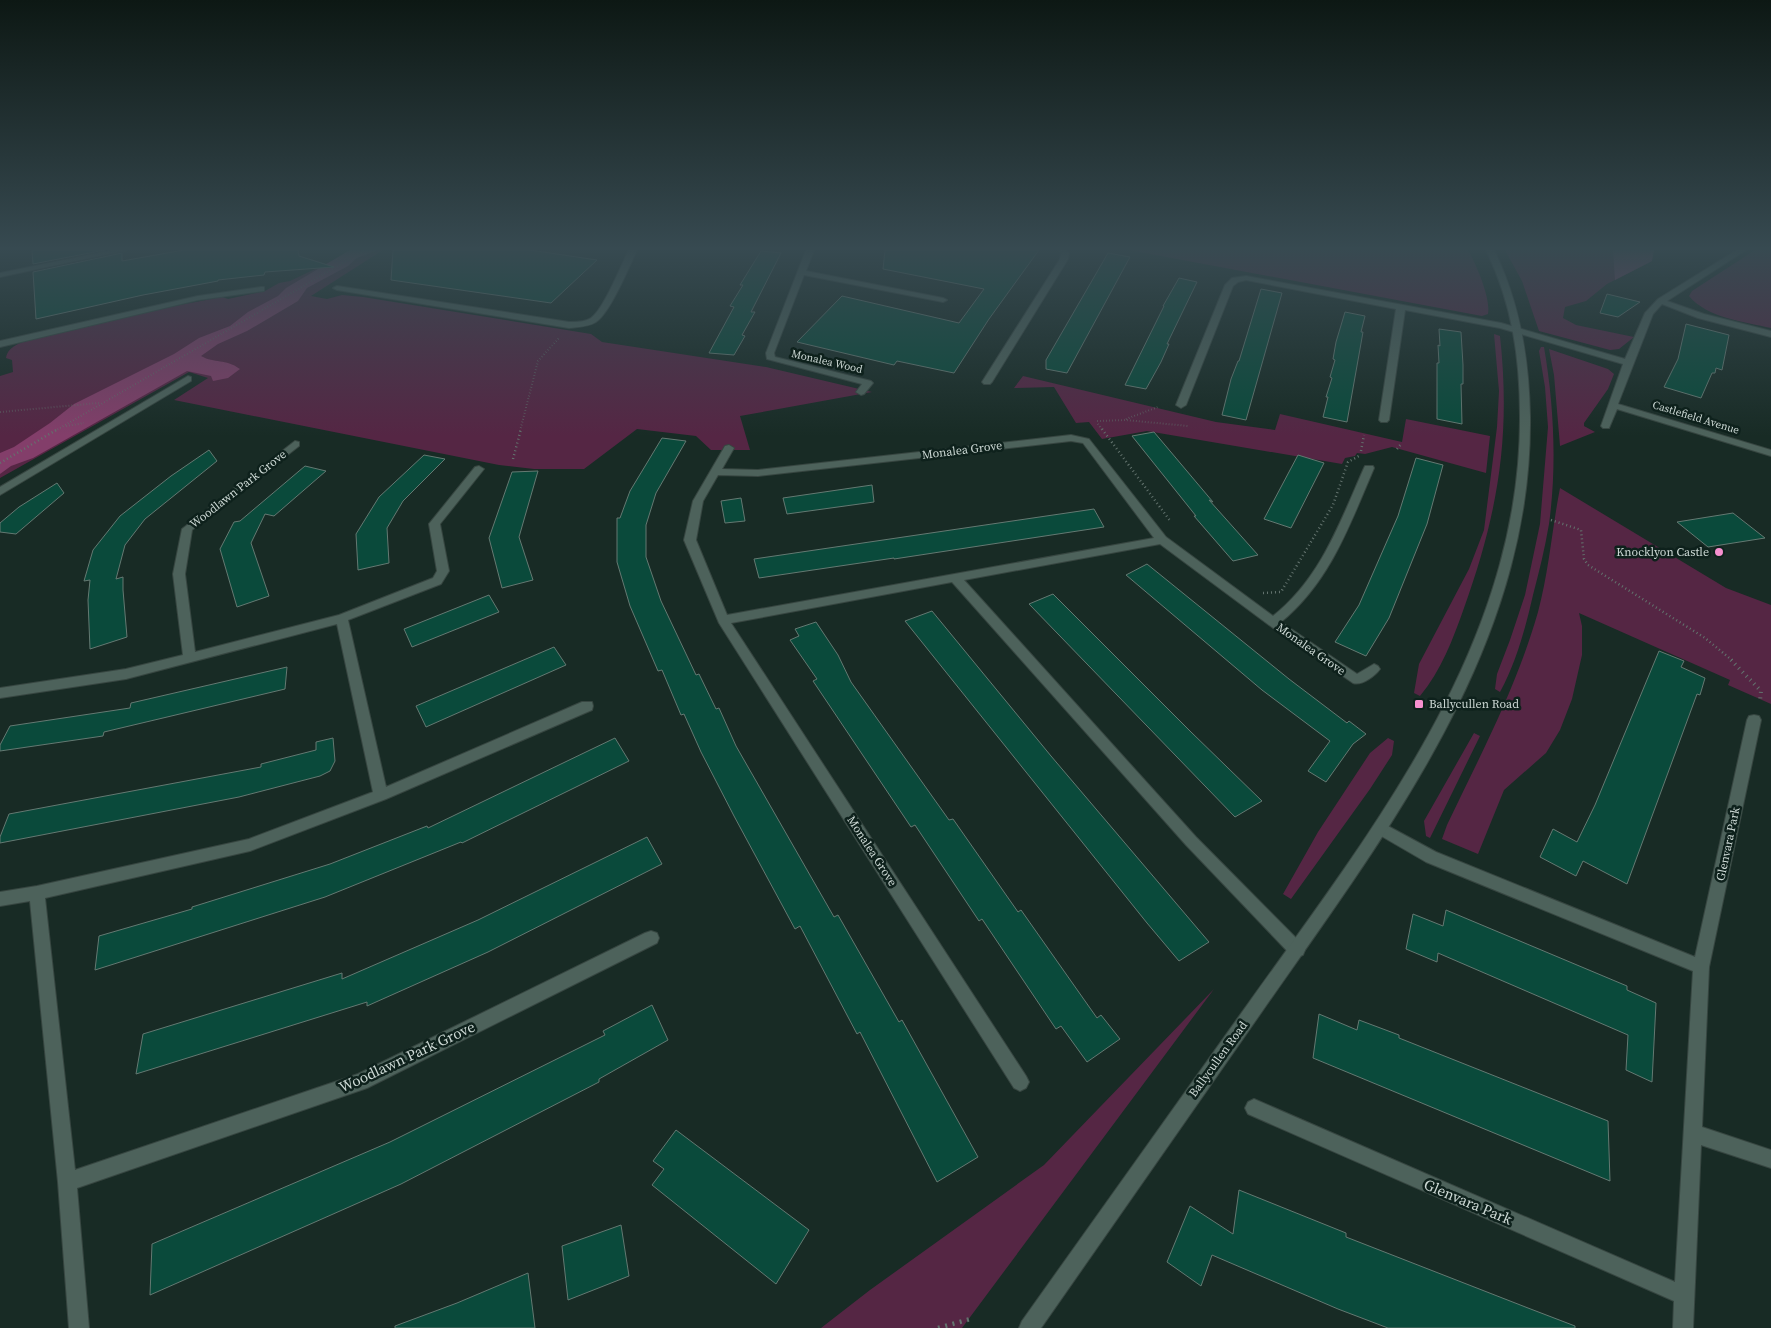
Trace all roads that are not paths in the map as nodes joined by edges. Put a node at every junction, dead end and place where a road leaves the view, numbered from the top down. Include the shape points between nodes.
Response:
1 (138, 312) edge
2 (493, 312) edge
3 (602, 312) edge
4 (785, 312) edge
5 (1031, 312) edge
6 (1218, 312) edge
7 (1400, 312) edge
8 (1431, 312) edge
9 (1514, 312) edge
10 (1650, 312) edge
11 (1690, 312) edge
12 (1519, 332) junction
13 (1771, 334) edge
14 (0, 344) edge
15 (1628, 363) junction
16 (188, 379) dead end
17 (987, 382) dead end
18 (861, 392) dead end
19 (1181, 405) dead end
20 (1614, 405) junction
21 (1384, 420) dead end
22 (1606, 426) dead end
23 (296, 444) dead end
24 (729, 448) dead end
25 (1771, 453) edge
26 (1369, 468) dead end
27 (479, 469) dead end
28 (714, 472) junction
29 (0, 492) edge
30 (1162, 540) junction
31 (955, 578) junction
32 (342, 618) junction
33 (723, 620) junction
34 (1273, 622) junction
35 (189, 657) junction
36 (1374, 669) dead end
37 (0, 693) edge
38 (587, 706) dead end
39 (1754, 720) dead end
40 (381, 795) junction
41 (1381, 829) junction
42 (37, 893) junction
43 (0, 899) edge
44 (651, 938) dead end
45 (1297, 950) junction
46 (1702, 967) junction
47 (1020, 1082) dead end
48 (1254, 1108) dead end
49 (1692, 1133) junction
50 (1771, 1159) edge
51 (68, 1182) junction
52 (1683, 1295) junction
53 (79, 1328) edge
54 (1029, 1328) edge
55 (1683, 1328) edge

1 - 14 street
2 - 3 street via 578,325 595,320
4 - 18 street, Monalea Wood via 771,358 868,382
5 - 17 street
6 - 19 street
7 - 21 street
8 - 12 street
9 - 12 street, Ballycullen Road
10 - 15 street
11 - 13 street
12 - 15 street
12 - 41 street, Ballycullen Road via 1527,415 1525,457 1518,518 1504,574 1459,692 1419,769
15 - 20 street
16 - 29 street
20 - 22 street
20 - 25 street, Castlefield Avenue
23 - 35 street, Woodlawn Park Grove via 187,529 179,574
24 - 28 street, Monalea Grove
26 - 34 street, Monalea Grove via 1341,536 1307,593 1291,610
27 - 32 street via 434,524 443,572 436,581
28 - 30 street, Monalea Grove via 758,474 1078,438 1086,441
28 - 33 street, Monalea Grove via 698,501 690,540
30 - 31 street
30 - 34 street, Monalea Grove
31 - 33 street
31 - 45 street via 1191,841
32 - 35 street
32 - 40 street
33 - 47 street, Monalea Grove
34 - 36 street, Monalea Grove via 1357,680
35 - 37 street via 126,674
38 - 40 street
39 - 46 street, Glenvara Park
40 - 42 street via 250,845
41 - 45 street, Ballycullen Road
41 - 46 street via 1431,857
42 - 43 street
42 - 51 street
44 - 51 street, Woodlawn Park Grove via 361,1082
45 - 54 street, Ballycullen Road
46 - 49 street, Glenvara Park
48 - 52 street, Glenvara Park
49 - 50 street
49 - 52 street, Glenvara Park
51 - 53 street
52 - 55 street, Glenvara Park

